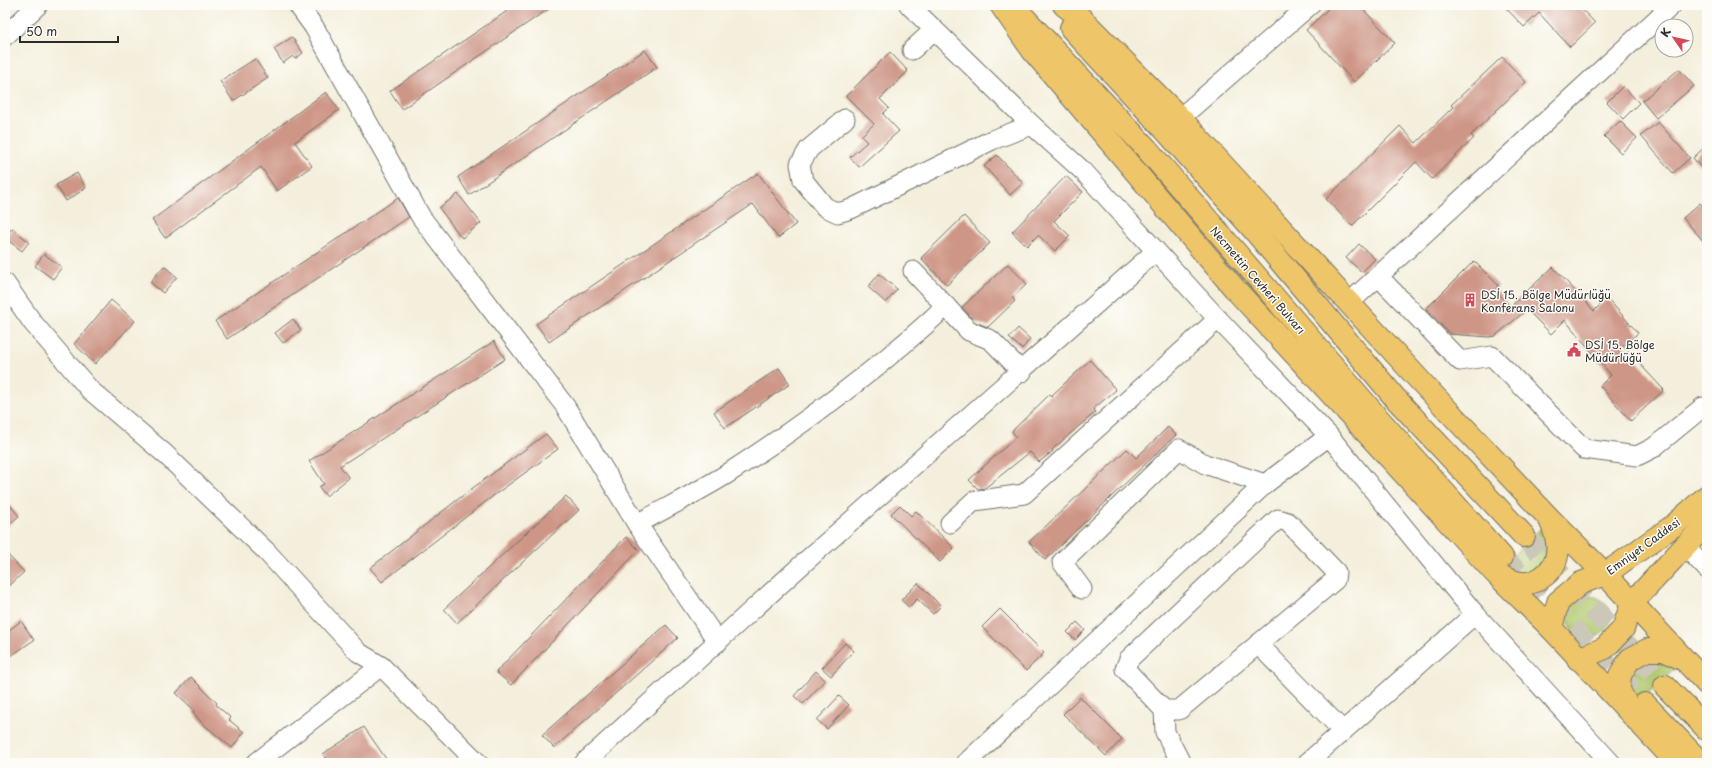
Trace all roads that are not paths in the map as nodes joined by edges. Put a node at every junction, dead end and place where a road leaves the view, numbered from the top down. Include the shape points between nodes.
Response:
1 (38, 5) edge
2 (298, 5) edge
3 (909, 5) edge
4 (1001, 5) edge
5 (1013, 5) edge
6 (1050, 5) edge
7 (1064, 5) edge
8 (1310, 5) edge
9 (1672, 5) edge
10 (934, 30) junction
11 (5, 36) edge
12 (912, 50) dead end
13 (1180, 118) junction
14 (845, 119) dead end
15 (1032, 125) junction
16 (1156, 250) junction
17 (913, 271) dead end
18 (1378, 276) junction
19 (5, 283) edge
20 (1349, 303) junction
21 (946, 306) junction
22 (1218, 318) junction
23 (1022, 372) junction
24 (1707, 411) edge
25 (1329, 436) junction
26 (1265, 484) junction
27 (1707, 496) edge
28 (1550, 519) junction
29 (950, 523) dead end
30 (636, 524) junction
31 (1707, 524) edge
32 (1524, 536) tunnel mouth
33 (1685, 546) junction
34 (1499, 565) junction
35 (1707, 569) edge
36 (1605, 574) junction
37 (1082, 589) dead end
38 (1632, 603) junction
39 (1475, 614) junction
40 (1551, 628) junction
41 (718, 642) junction
42 (1258, 644) junction
43 (1578, 658) junction
44 (1685, 660) junction
45 (380, 666) junction
46 (1707, 684) edge
47 (1665, 686) tunnel mouth
48 (1638, 709) junction
49 (1164, 710) junction
50 (1707, 728) edge
51 (1343, 731) junction
52 (256, 763) edge
53 (478, 763) edge
54 (584, 763) edge
55 (966, 763) edge
56 (1181, 763) edge
57 (1307, 763) edge
58 (1611, 763) edge
59 (1677, 763) edge
60 (1701, 763) edge

1 - 11 street
2 - 30 street via 314,27 421,217 565,406
3 - 10 street
4 - 34 main road via 1033,51 1235,289
5 - 34 main road, Necmettin Cevheri Bulvarı via 1147,149 1372,411
6 - 32 main road via 1248,223 1396,399
7 - 13 main road via 1082,19
8 - 13 street
9 - 18 street
10 - 12 street
10 - 15 street
13 - 20 main road
14 - 15 street via 809,149 800,164 803,180 825,207 838,213 992,140
15 - 16 street via 1084,172
16 - 22 street
16 - 23 street
17 - 21 street
18 - 20 street
18 - 24 street via 1460,361 1492,356 1584,449 1637,456 1653,448 1703,407
19 - 45 street via 33,323 90,390 166,454 266,551 358,652
20 - 28 main road
21 - 23 street via 969,330 991,340
21 - 30 street via 909,340 803,422 726,474
22 - 25 street
22 - 29 street via 1024,494 974,501
23 - 41 street via 807,560
25 - 26 street
25 - 39 street
26 - 37 street via 1206,464 1179,449 1062,562
26 - 55 street
27 - 36 main road, Emniyet Caddesi via 1673,526
28 - 34 main road via 1557,533 1559,546 1556,560 1549,573 1536,581 1522,584
28 - 36 main road
30 - 41 street
31 - 33 main road, Emniyet Caddesi
33 - 35 street
33 - 38 main road, Emniyet Caddesi
34 - 40 main road
36 - 38 main road
36 - 40 main road, Emniyet Caddesi via 1581,583 1558,602
38 - 43 main road, Emniyet Caddesi via 1623,629 1605,648
38 - 44 main road
39 - 51 street
39 - 58 street
40 - 43 main road
41 - 54 street
42 - 49 street via 1179,710
42 - 49 street via 1335,580 1336,572 1288,522 1278,519 1129,659 1125,669
42 - 51 street
43 - 48 main road
44 - 46 main road
44 - 48 main road via 1664,650 1647,650 1630,659 1620,675 1619,690
45 - 52 street
45 - 53 street
47 - 50 main road
48 - 59 main road
48 - 60 main road
49 - 56 street via 1165,732
51 - 57 street

